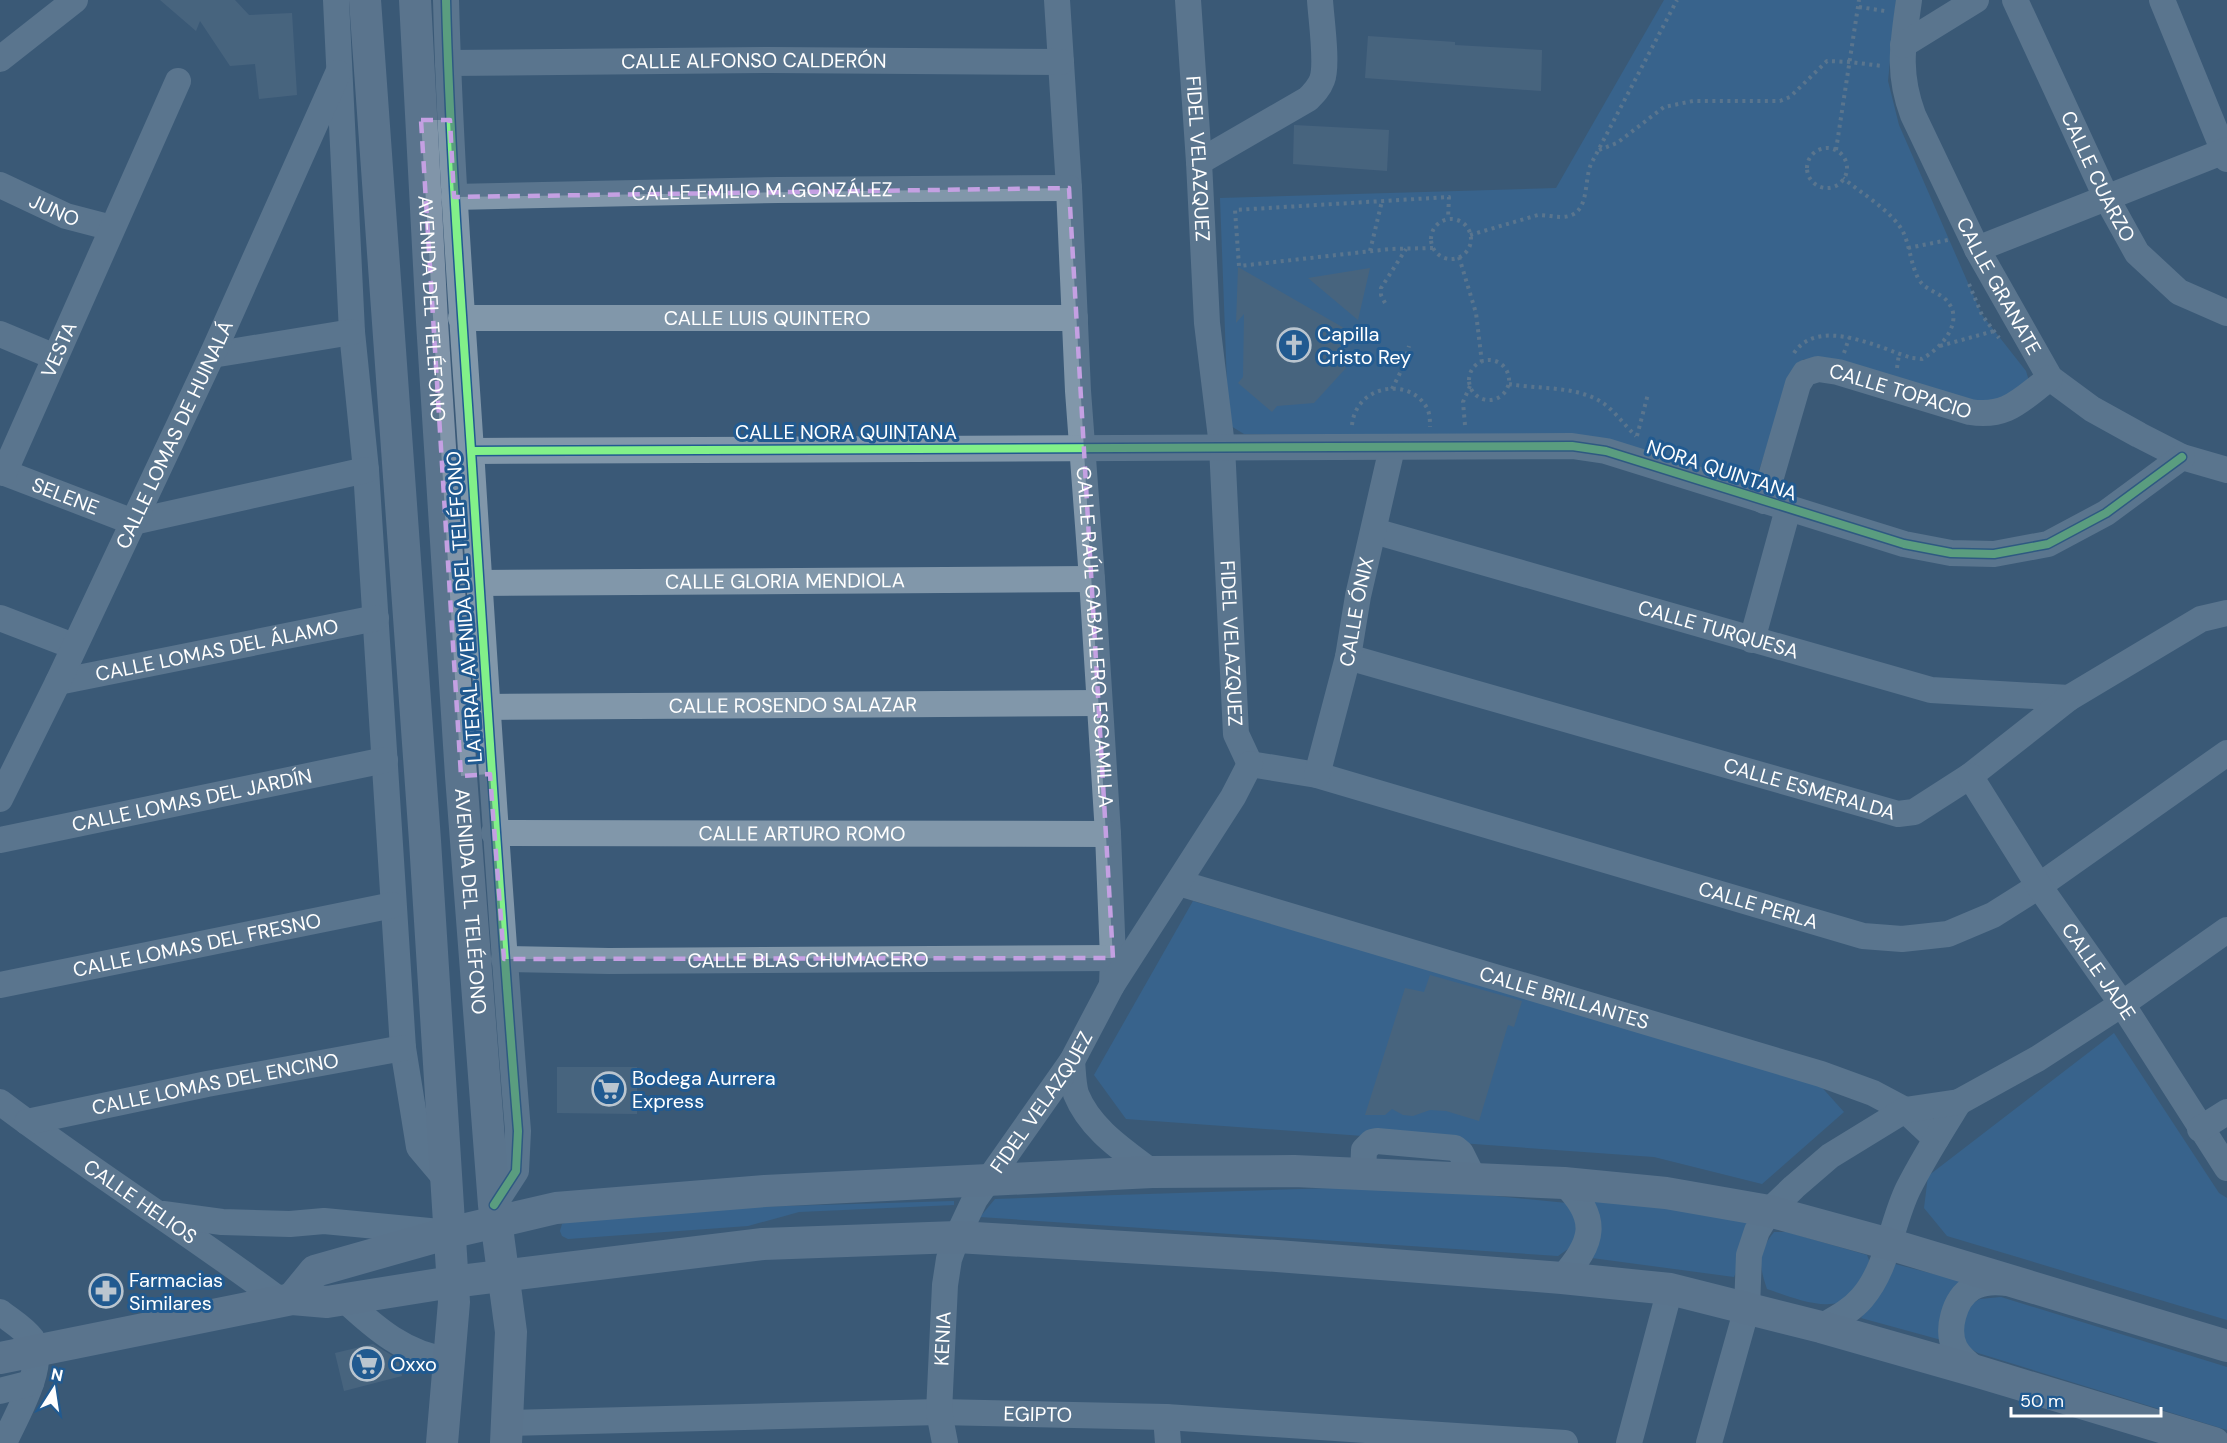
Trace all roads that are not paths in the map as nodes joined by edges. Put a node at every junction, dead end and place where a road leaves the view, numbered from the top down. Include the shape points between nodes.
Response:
1 (75, 0) edge
2 (336, 0) edge
3 (365, 0) edge
4 (415, 0) edge
5 (446, 0) edge
6 (1057, 0) edge
7 (1188, 0) edge
8 (1320, 0) edge
9 (1976, 0) edge
10 (2015, 0) edge
11 (2162, 0) edge
12 (1902, 6) edge
13 (1903, 45) junction
14 (0, 59) edge
15 (1061, 62) junction
16 (447, 63) junction
17 (341, 67) junction
18 (178, 81) dead end
19 (435, 120) junction
20 (2226, 153) edge
21 (1199, 162) junction
22 (0, 185) edge
23 (1069, 188) junction
24 (454, 197) junction
25 (2106, 197) junction
26 (112, 228) junction
27 (1977, 249) junction
28 (2227, 313) edge
29 (460, 318) junction
30 (1075, 318) junction
31 (352, 332) junction
32 (0, 334) edge
33 (212, 355) junction
34 (55, 357) junction
35 (2050, 378) junction
36 (1222, 446) junction
37 (1083, 448) junction
38 (1392, 448) junction
39 (471, 451) junction
40 (2182, 457) junction
41 (366, 470) junction
42 (2227, 470) edge
43 (2, 472) edge
44 (1764, 501) junction
45 (1788, 509) junction
46 (133, 522) junction
47 (1374, 531) junction
48 (1092, 579) junction
49 (479, 583) junction
50 (2227, 613) edge
51 (0, 618) edge
52 (376, 618) junction
53 (1752, 640) junction
54 (73, 646) junction
55 (1348, 657) junction
56 (58, 682) junction
57 (2069, 698) junction
58 (1099, 703) junction
59 (487, 707) junction
60 (2227, 753) edge
61 (385, 760) junction
62 (1250, 764) junction
63 (6, 773) edge
64 (476, 775) junction
65 (1317, 775) junction
66 (1970, 776) junction
67 (0, 800) edge
68 (494, 832) junction
69 (1108, 834) junction
70 (0, 840) edge
71 (425, 841) junction
72 (391, 844) junction
73 (1179, 882) junction
74 (2039, 886) junction
75 (393, 905) junction
76 (2227, 930) edge
77 (1113, 958) junction
78 (504, 959) junction
79 (0, 985) edge
80 (1112, 985) junction
81 (2122, 1004) junction
82 (403, 1048) junction
83 (1072, 1061) junction
84 (0, 1102) edge
85 (1959, 1102) junction
86 (1905, 1110) junction
87 (2227, 1112) edge
88 (27, 1122) junction
89 (2200, 1129) junction
90 (1936, 1139) junction
91 (2227, 1168) edge
92 (1152, 1172) junction
93 (446, 1179) junction
94 (988, 1181) junction
95 (1564, 1183) junction
96 (1769, 1211) junction
97 (156, 1214) junction
98 (478, 1222) junction
99 (957, 1237) junction
100 (1889, 1244) junction
101 (1562, 1278) junction
102 (479, 1279) junction
103 (2016, 1283) junction
104 (1670, 1289) junction
105 (287, 1300) junction
106 (345, 1300) junction
107 (1747, 1308) junction
108 (0, 1312) edge
109 (1821, 1327) junction
110 (2227, 1346) edge
111 (37, 1351) junction
112 (0, 1358) edge
113 (448, 1360) junction
114 (1979, 1372) junction
115 (31, 1383) junction
116 (0, 1390) edge
117 (939, 1412) junction
118 (1166, 1417) junction
119 (507, 1433) edge
120 (1384, 1437) edge
121 (4, 1443) edge
122 (440, 1443) edge
123 (945, 1443) edge
124 (1167, 1443) edge
125 (1565, 1443) edge
126 (1629, 1443) edge
127 (1709, 1443) edge
128 (2214, 1443) edge

1 - 14 street
2 - 17 street
3 - 71 main road, AVENIDA DEL TELÉFONO
4 - 19 main road, AVENIDA DEL TELÉFONO
5 - 16 street, LATERAL AVENIDA DEL TELÉFONO
6 - 15 street, CALLE RAÚL CABALLERO ESCAMILLA
7 - 21 street, FIDEL VELAZQUEZ
8 - 21 street via 1324,66 1317,90
9 - 13 street
10 - 25 street, CALLE CUARZO
11 - 20 street
12 - 13 street, CALLE GRANATE
13 - 27 street, CALLE GRANATE via 1905,94
15 - 16 street, CALLE ALFONSO CALDERÓN
15 - 23 street, CALLE RAÚL CABALLERO ESCAMILLA
16 - 19 street, LATERAL AVENIDA DEL TELÉFONO
17 - 31 street
17 - 33 street, CALLE LOMAS DE HUINALÁ
18 - 26 street, VESTA
19 - 24 street, LATERAL AVENIDA DEL TELÉFONO
19 - 64 main road, AVENIDA DEL TELÉFONO
20 - 25 street
21 - 36 street, FIDEL VELAZQUEZ via 1207,323
22 - 26 street, JUNO via 66,216
23 - 24 street, CALLE EMILIO M. GONZÁLEZ
23 - 30 street, CALLE RAÚL CABALLERO ESCAMILLA
24 - 29 street, LATERAL AVENIDA DEL TELÉFONO
25 - 27 street
25 - 28 street, CALLE CUARZO via 2137,253 2179,292
26 - 34 street, VESTA
27 - 35 street, CALLE GRANATE
29 - 30 street, CALLE LUIS QUINTERO
29 - 39 street, LATERAL AVENIDA DEL TELÉFONO
30 - 37 street, CALLE RAÚL CABALLERO ESCAMILLA
31 - 33 street
31 - 41 street
32 - 34 street
33 - 46 street, CALLE LOMAS DE HUINALÁ
34 - 43 street, VESTA
35 - 40 street, CALLE GRANATE via 2092,409
35 - 44 street, CALLE TOPACIO via 2004,412 1986,415 1838,372 1818,369 1805,373 1798,384
36 - 37 street, CALLE NORA QUINTANA
36 - 38 street, NORA QUINTANA
36 - 62 street, FIDEL VELAZQUEZ via 1236,734
37 - 39 street, CALLE NORA QUINTANA
37 - 48 street, CALLE RAÚL CABALLERO ESCAMILLA
38 - 44 street, NORA QUINTANA via 1572,446 1606,451
38 - 47 street, CALLE ÓNIX
39 - 49 street, LATERAL AVENIDA DEL TELÉFONO
40 - 42 street, CALLE GRANATE
40 - 45 street, NORA QUINTANA via 2106,513 2048,544 1994,554 1951,553 1904,544
41 - 46 street
41 - 52 street
43 - 46 street, SELENE
44 - 45 street, NORA QUINTANA
45 - 53 street
46 - 54 street, CALLE LOMAS DE HUINALÁ
47 - 53 street, CALLE TURQUESA
47 - 55 street, CALLE ÓNIX
48 - 49 street, CALLE GLORIA MENDIOLA
48 - 58 street, CALLE RAÚL CABALLERO ESCAMILLA
49 - 59 street, LATERAL AVENIDA DEL TELÉFONO
50 - 57 street, CALLE ESMERALDA via 2201,619
51 - 54 street
52 - 56 street, CALLE LOMAS DEL ÁLAMO
52 - 61 street
53 - 57 street, CALLE TURQUESA via 1931,690
54 - 56 street, CALLE LOMAS DE HUINALÁ
55 - 65 street, CALLE ÓNIX
55 - 66 street, CALLE ESMERALDA via 1898,814 1914,812
56 - 63 street, CALLE LOMAS DE HUINALÁ
57 - 66 street, CALLE ESMERALDA
58 - 59 street, CALLE ROSENDO SALAZAR
58 - 69 street, CALLE RAÚL CABALLERO ESCAMILLA
59 - 64 street, LATERAL AVENIDA DEL TELÉFONO
60 - 74 street, CALLE PERLA
61 - 70 street, CALLE LOMAS DEL JARDÍN
61 - 72 street
62 - 65 street, CALLE PERLA
62 - 73 street, FIDEL VELAZQUEZ
63 - 67 street, CALLE LOMAS DE HUINALÁ
64 - 68 street, LATERAL AVENIDA DEL TELÉFONO
64 - 98 main road, AVENIDA DEL TELÉFONO
65 - 74 street, CALLE PERLA via 1863,936 1902,939 1947,934 1993,915
66 - 74 street, CALLE JADE
68 - 69 street, CALLE ARTURO ROMO
68 - 78 street, LATERAL AVENIDA DEL TELÉFONO
69 - 77 street, CALLE RAÚL CABALLERO ESCAMILLA
71 - 72 street
71 - 93 main road, AVENIDA DEL TELÉFONO
72 - 75 street
73 - 80 street, FIDEL VELAZQUEZ
73 - 86 street, CALLE BRILLANTES via 1821,1074 1873,1093
74 - 81 street, CALLE JADE
75 - 79 street, CALLE LOMAS DEL FRESNO
75 - 82 street
76 - 81 street
77 - 78 street, CALLE BLAS CHUMACERO
77 - 80 street, CALLE RAÚL CABALLERO ESCAMILLA
78 - 98 street, LATERAL AVENIDA DEL TELÉFONO via 518,1131 516,1171
80 - 83 street, FIDEL VELAZQUEZ
81 - 85 street via 2037,1059
81 - 89 street, CALLE JADE
82 - 88 street, CALLE LOMAS DEL ENCINO
82 - 93 street via 419,1147
83 - 92 street via 1076,1093 1089,1117 1110,1140
83 - 94 street, FIDEL VELAZQUEZ
84 - 88 street, CALLE HELIOS
85 - 86 street
85 - 90 street
86 - 90 street, CALLE BRILLANTES
86 - 96 street via 1830,1156
87 - 89 street
88 - 97 street, CALLE HELIOS
89 - 91 street, CALLE JADE
90 - 100 street via 1907,1191
92 - 94 main road
92 - 95 main road via 1294,1171
93 - 98 main road, AVENIDA DEL TELÉFONO
94 - 98 main road via 765,1191 556,1208
94 - 99 street, FIDEL VELAZQUEZ
95 - 96 main road via 1666,1193
95 - 101 street via 1581,1202 1588,1217 1588,1234 1584,1251
96 - 100 main road
96 - 107 street via 1749,1255
97 - 98 street via 222,1222 290,1224
97 - 105 street, CALLE HELIOS
98 - 102 main road, AVENIDA DEL TELÉFONO
98 - 102 main road, AVENIDA DEL TELÉFONO
98 - 105 main road via 315,1271
99 - 101 main road
99 - 102 main road via 763,1244
99 - 117 street, KENIA via 945,1285
100 - 103 main road
100 - 109 street via 1862,1299
101 - 104 main road
102 - 106 main road
102 - 113 main road, AVENIDA DEL TELÉFONO via 454,1302
102 - 119 main road, AVENIDA DEL TELÉFONO via 512,1332
103 - 110 main road
103 - 114 street via 1987,1282 1971,1288 1952,1318 1955,1348
104 - 107 main road
104 - 126 street
105 - 106 main road
105 - 111 main road
106 - 113 street via 375,1328 407,1348 430,1358
107 - 109 main road
107 - 127 street
108 - 111 street via 31,1338
109 - 114 main road
111 - 112 main road
111 - 115 street
113 - 122 main road, AVENIDA DEL TELÉFONO
114 - 128 main road
115 - 116 street
115 - 121 street
117 - 118 street, EGIPTO
117 - 119 street, EGIPTO
117 - 123 street, KENIA
118 - 120 street, EGIPTO
118 - 124 street
120 - 125 street, EGIPTO

